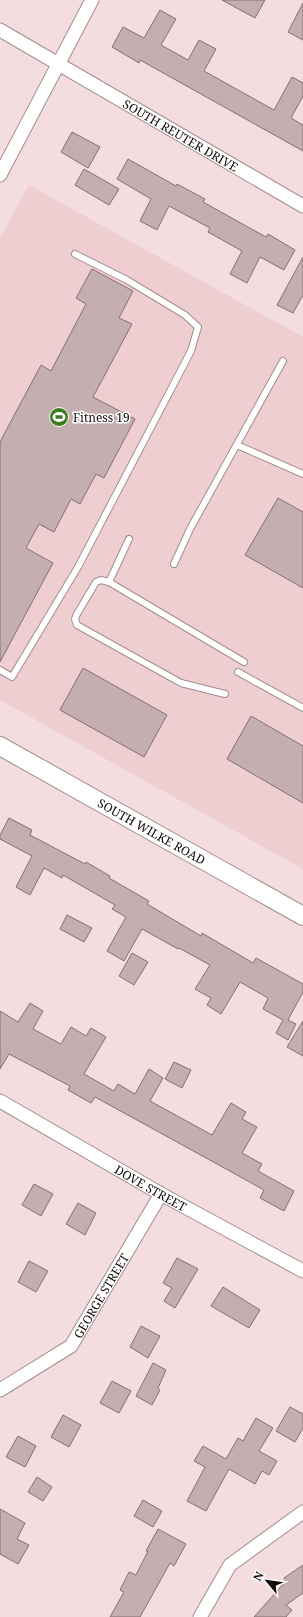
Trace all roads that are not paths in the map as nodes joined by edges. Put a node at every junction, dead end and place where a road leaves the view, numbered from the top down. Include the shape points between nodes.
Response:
1 (92, 0) edge
2 (0, 30) edge
3 (59, 64) junction
4 (0, 175) edge
5 (303, 206) edge
6 (75, 254) dead end
7 (283, 360) dead end
8 (237, 445) junction
9 (303, 474) edge
10 (129, 539) dead end
11 (174, 564) dead end
12 (109, 582) junction
13 (244, 662) dead end
14 (0, 670) edge
15 (238, 672) dead end
16 (225, 694) dead end
17 (303, 708) edge
18 (0, 746) edge
19 (303, 916) edge
20 (0, 1101) edge
21 (162, 1194) junction
22 (303, 1271) edge
23 (0, 1390) edge
24 (303, 1512) edge
25 (200, 1617) edge

1 - 3 street
2 - 3 street, SOUTH REUTER DRIVE
3 - 4 street
3 - 5 street, SOUTH REUTER DRIVE
6 - 14 lane via 127,280 185,315 198,327 190,352 78,567 12,677
7 - 8 lane
8 - 9 lane
8 - 11 lane via 190,529
10 - 12 lane
12 - 13 lane
12 - 16 lane via 96,582 77,614 77,625 181,683
15 - 17 lane
18 - 19 main road, SOUTH WILKE ROAD
20 - 21 street, DOVE STREET
21 - 22 street, DOVE STREET
21 - 23 street, GEORGE STREET via 71,1346
24 - 25 street via 230,1564

